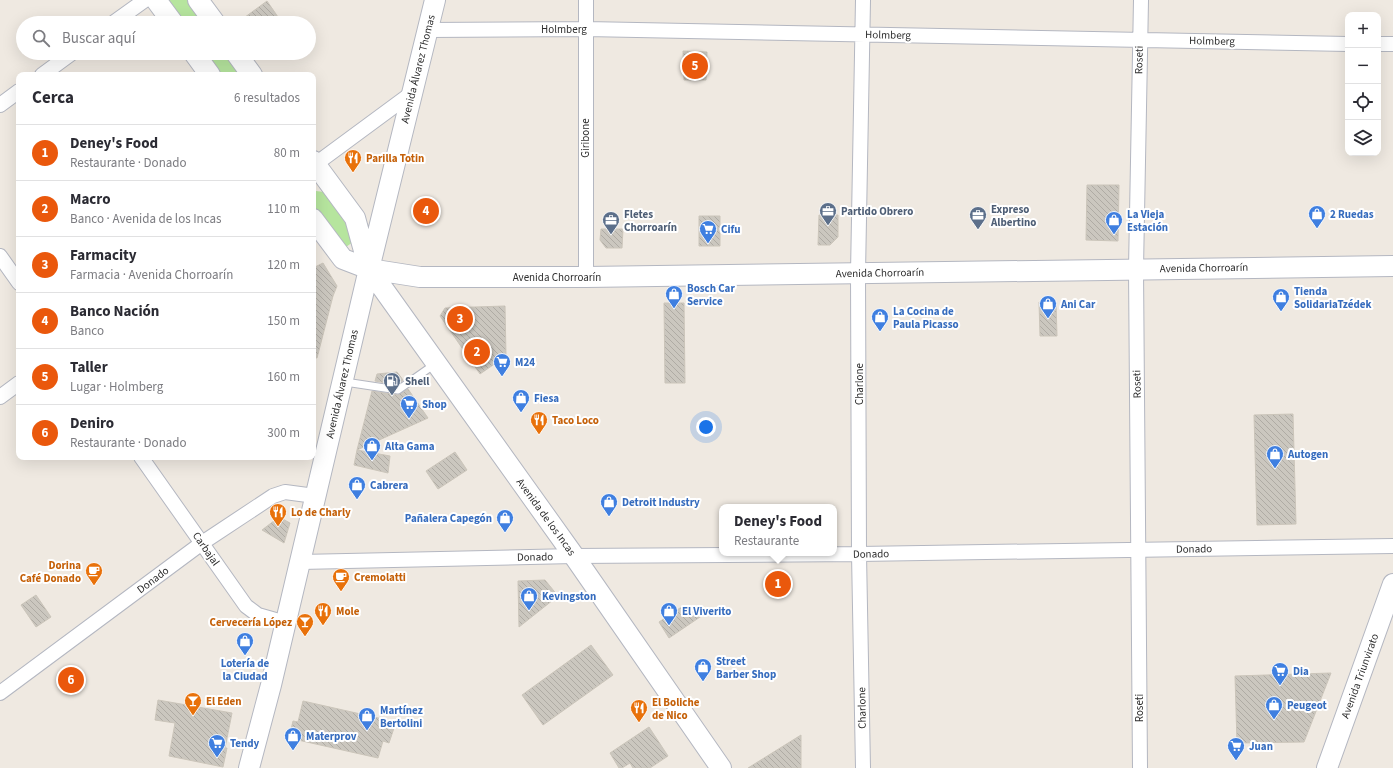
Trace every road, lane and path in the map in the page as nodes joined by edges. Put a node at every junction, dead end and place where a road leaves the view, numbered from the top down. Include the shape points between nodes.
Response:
1 (145, 0) edge
2 (156, 0) edge
3 (198, 0) edge
4 (435, 0) edge
5 (586, 0) edge
6 (863, 0) edge
7 (1140, 0) edge
8 (123, 16) edge
9 (168, 16) edge
10 (210, 16) edge
11 (586, 29) junction
12 (427, 30) junction
13 (862, 35) junction
14 (1139, 39) junction
15 (1345, 44) edge
16 (1381, 44) edge
17 (1393, 44) edge
18 (62, 60) edge
19 (199, 60) edge
20 (241, 60) edge
21 (46, 72) edge
22 (208, 72) edge
23 (250, 72) edge
24 (16, 93) edge
25 (412, 94) junction
26 (0, 105) edge
27 (316, 163) edge
28 (316, 167) edge
29 (316, 223) edge
30 (0, 256) edge
31 (1393, 266) edge
32 (369, 269) junction
33 (1136, 269) junction
34 (858, 273) junction
35 (586, 277) junction
36 (16, 279) edge
37 (436, 363) junction
38 (342, 382) junction
39 (16, 385) edge
40 (0, 397) edge
41 (143, 460) edge
42 (315, 496) junction
43 (202, 543) junction
44 (1393, 546) edge
45 (1138, 550) junction
46 (837, 554) edge
47 (859, 554) junction
48 (719, 555) edge
49 (574, 556) junction
50 (300, 562) junction
51 (1393, 584) edge
52 (286, 623) junction
53 (0, 693) edge
54 (249, 768) edge
55 (721, 768) edge
56 (863, 768) edge
57 (1140, 768) edge
58 (1327, 768) edge

1 - 8 street
2 - 9 main road
3 - 10 main road
4 - 12 main road, Avenida Álvarez Thomas
5 - 11 street, Giribone
6 - 13 street, Charlone
7 - 14 street, Roseti
11 - 12 street, Holmberg
11 - 13 street, Holmberg
11 - 35 street, Giribone
12 - 25 main road, Avenida Álvarez Thomas
13 - 14 street, Holmberg
13 - 34 street, Charlone
14 - 15 street, Holmberg
14 - 33 street, Roseti
16 - 17 street
18 - 21 street
19 - 22 main road
20 - 23 main road
24 - 26 street
25 - 27 street
25 - 32 main road, Avenida Álvarez Thomas
28 - 32 main road, Avenida de los Incas via 355,218
29 - 32 main road via 343,259
30 - 36 street
31 - 33 main road, Avenida Chorroarín
32 - 35 main road, Avenida Chorroarín via 420,277
32 - 37 main road, Avenida de los Incas
32 - 38 main road, Avenida Álvarez Thomas
33 - 34 main road, Avenida Chorroarín
33 - 45 street, Roseti
34 - 35 main road, Avenida Chorroarín
34 - 47 street, Charlone
37 - 38 lane via 398,390
37 - 49 main road, Avenida de los Incas
38 - 42 main road, Avenida Álvarez Thomas
39 - 40 street
41 - 43 street, Carbajal
42 - 43 street, Donado via 285,492 272,496
42 - 50 main road, Avenida Álvarez Thomas
43 - 52 street, Carbajal via 246,606 258,615
43 - 53 street, Donado
44 - 45 street, Donado
45 - 47 street, Donado
45 - 57 street, Roseti
46 - 47 street, Donado
47 - 56 street, Charlone
48 - 49 street, Donado
49 - 50 street, Donado
49 - 55 main road, Avenida de los Incas
50 - 52 main road, Avenida Álvarez Thomas
51 - 58 main road, Avenida Triunvirato
52 - 54 main road, Avenida Álvarez Thomas

